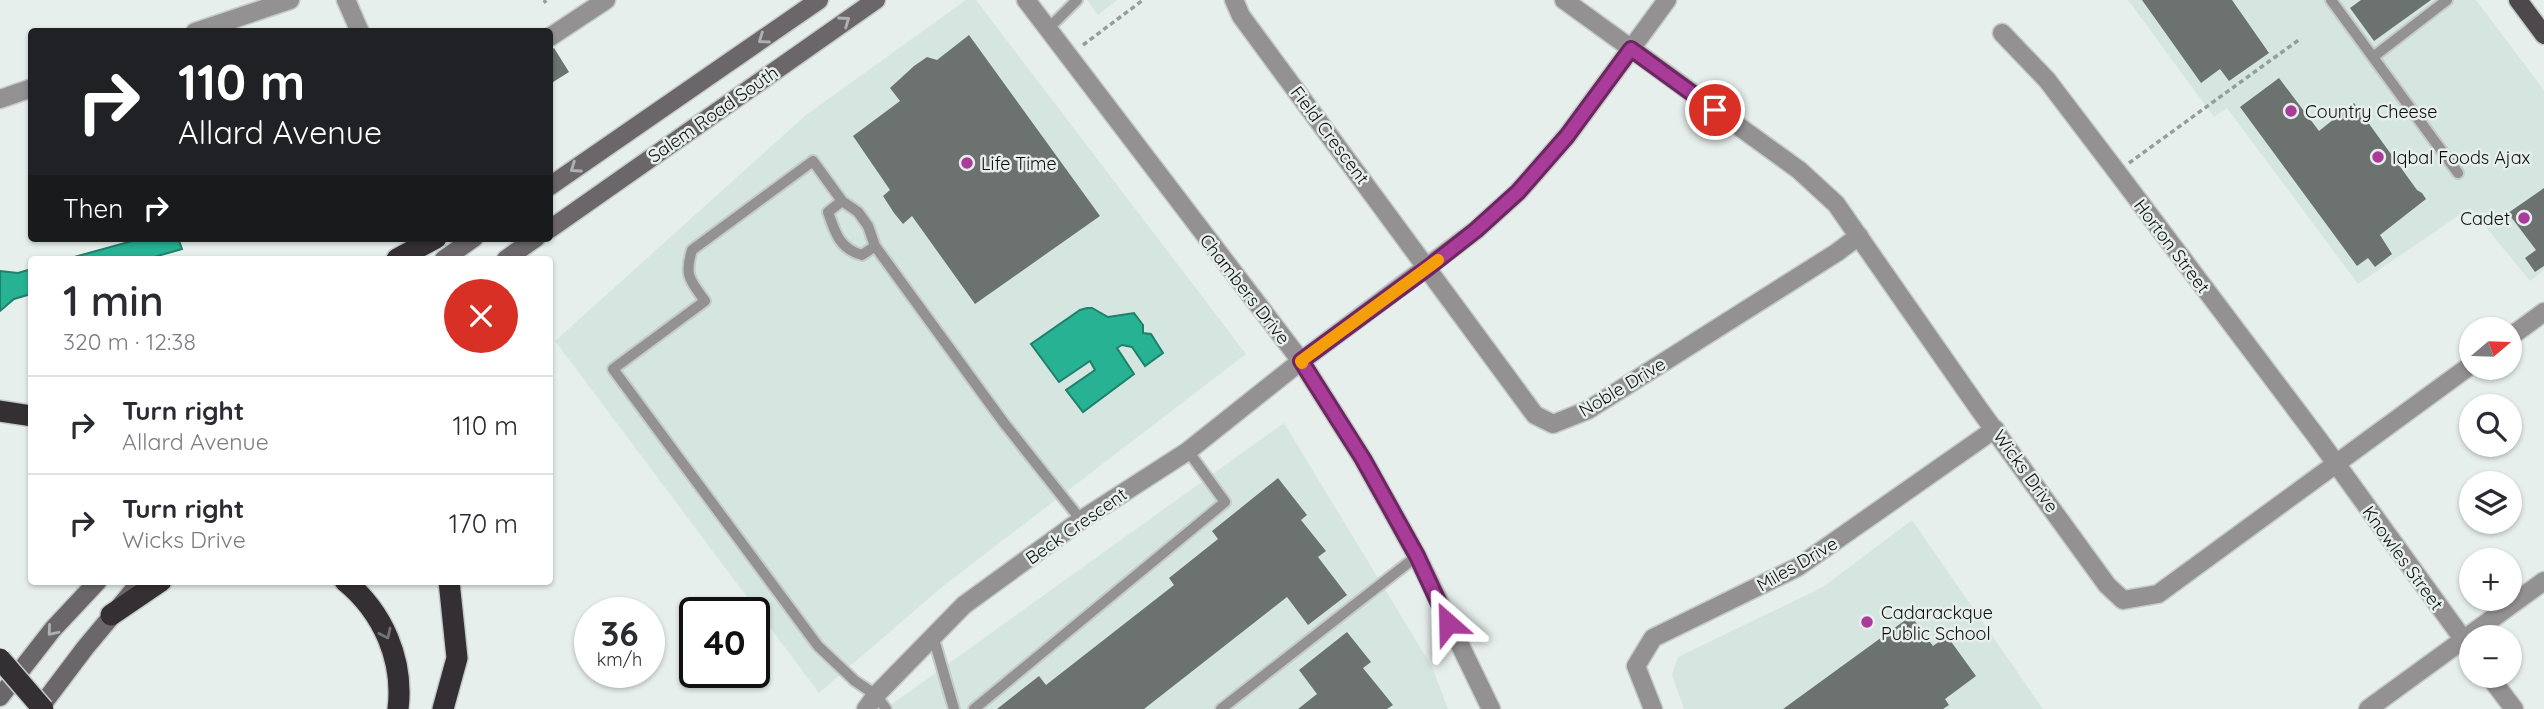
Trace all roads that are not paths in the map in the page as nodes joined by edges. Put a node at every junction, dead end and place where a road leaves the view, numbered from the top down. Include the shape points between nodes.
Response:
1 (290, 0) edge
2 (346, 0) edge
3 (606, 0) edge
4 (819, 0) edge
5 (876, 0) edge
6 (1026, 0) edge
7 (1077, 0) edge
8 (1234, 0) edge
9 (1564, 0) edge
10 (1667, 0) edge
11 (2332, 0) edge
12 (2447, 0) edge
13 (2518, 0) edge
14 (207, 28) edge
15 (358, 28) edge
16 (1048, 29) junction
17 (2002, 33) dead end
18 (553, 35) edge
19 (2544, 35) edge
20 (1631, 49) junction
21 (2373, 57) junction
22 (28, 89) edge
23 (0, 99) edge
24 (2458, 173) dead end
25 (553, 184) edge
26 (842, 201) junction
27 (553, 227) edge
28 (1859, 236) junction
29 (429, 242) edge
30 (468, 242) edge
31 (530, 242) edge
32 (875, 246) junction
33 (403, 256) edge
34 (448, 256) edge
35 (510, 256) edge
36 (1429, 267) junction
37 (2544, 312) edge
38 (2522, 328) edge
39 (1301, 361) junction
40 (2459, 374) edge
41 (0, 411) edge
42 (28, 415) edge
43 (1995, 429) junction
44 (1188, 451) junction
45 (2336, 464) junction
46 (1080, 520) junction
47 (1417, 556) junction
48 (2544, 580) edge
49 (94, 585) edge
50 (137, 585) edge
51 (155, 585) edge
52 (349, 585) edge
53 (449, 585) edge
54 (111, 615) junction
55 (2491, 625) edge
56 (2459, 634) edge
57 (933, 636) junction
58 (2459, 650) edge
59 (0, 659) edge
60 (2498, 688) edge
61 (0, 697) edge
62 (876, 704) edge
63 (1488, 708) edge
64 (41, 709) edge
65 (398, 709) edge
66 (443, 709) edge
67 (954, 709) edge
68 (974, 709) edge
69 (1221, 709) edge
70 (1653, 709) edge
71 (2368, 709) edge
72 (2514, 709) edge

1 - 14 street
2 - 15 street
3 - 18 street
4 -> 25 main road, Salem Road South
27 -> 5 main road, Salem Road South
6 - 16 street, Chambers Drive
7 - 16 lane
8 - 36 street, Field Crescent via 1241,16
9 - 20 street
10 - 20 street, Beck Crescent
11 - 21 lane
12 - 21 lane
13 - 19 main road
16 - 39 street, Chambers Drive
17 - 45 street, Horton Street via 2047,80
20 - 28 street, Wicks Drive via 1799,170 1836,204
20 - 36 street, Beck Crescent via 1567,136 1518,192
21 - 24 lane
22 - 23 street
26 - 32 lane via 858,212
26 - 32 lane via 828,212 841,244 862,255
26 - 62 lane via 813,161 758,201 692,250 687,267 705,301 613,369 818,646
28 - 36 street, Noble Drive via 1587,410 1553,424 1535,415
28 - 43 street, Wicks Drive
29 - 33 highway
30 - 34 main road
31 - 35 main road
32 - 46 lane
36 - 39 street, Beck Crescent
37 - 38 street
39 - 44 street, Beck Crescent
39 - 47 street, Chambers Drive
40 - 45 street, Wicks Drive
41 - 42 highway
43 - 45 street, Wicks Drive via 2107,585 2123,600 2158,594
43 - 70 street, Miles Drive via 1798,567 1653,638 1636,666
44 - 46 street, Beck Crescent
44 - 68 lane via 1225,502
45 - 56 street, Knowles Street
46 - 57 street, Beck Crescent via 964,605
47 - 63 street, Chambers Drive
47 - 69 lane
48 - 55 street
49 -> 61 main road
50 - 54 main road
51 - 54 highway
52 -> 65 highway via 387,634 399,676
53 - 66 highway via 457,658
54 - 64 main road
57 - 62 street, Beck Crescent
57 - 67 lane
58 - 71 street
59 - 64 highway, bridge
60 - 72 street

